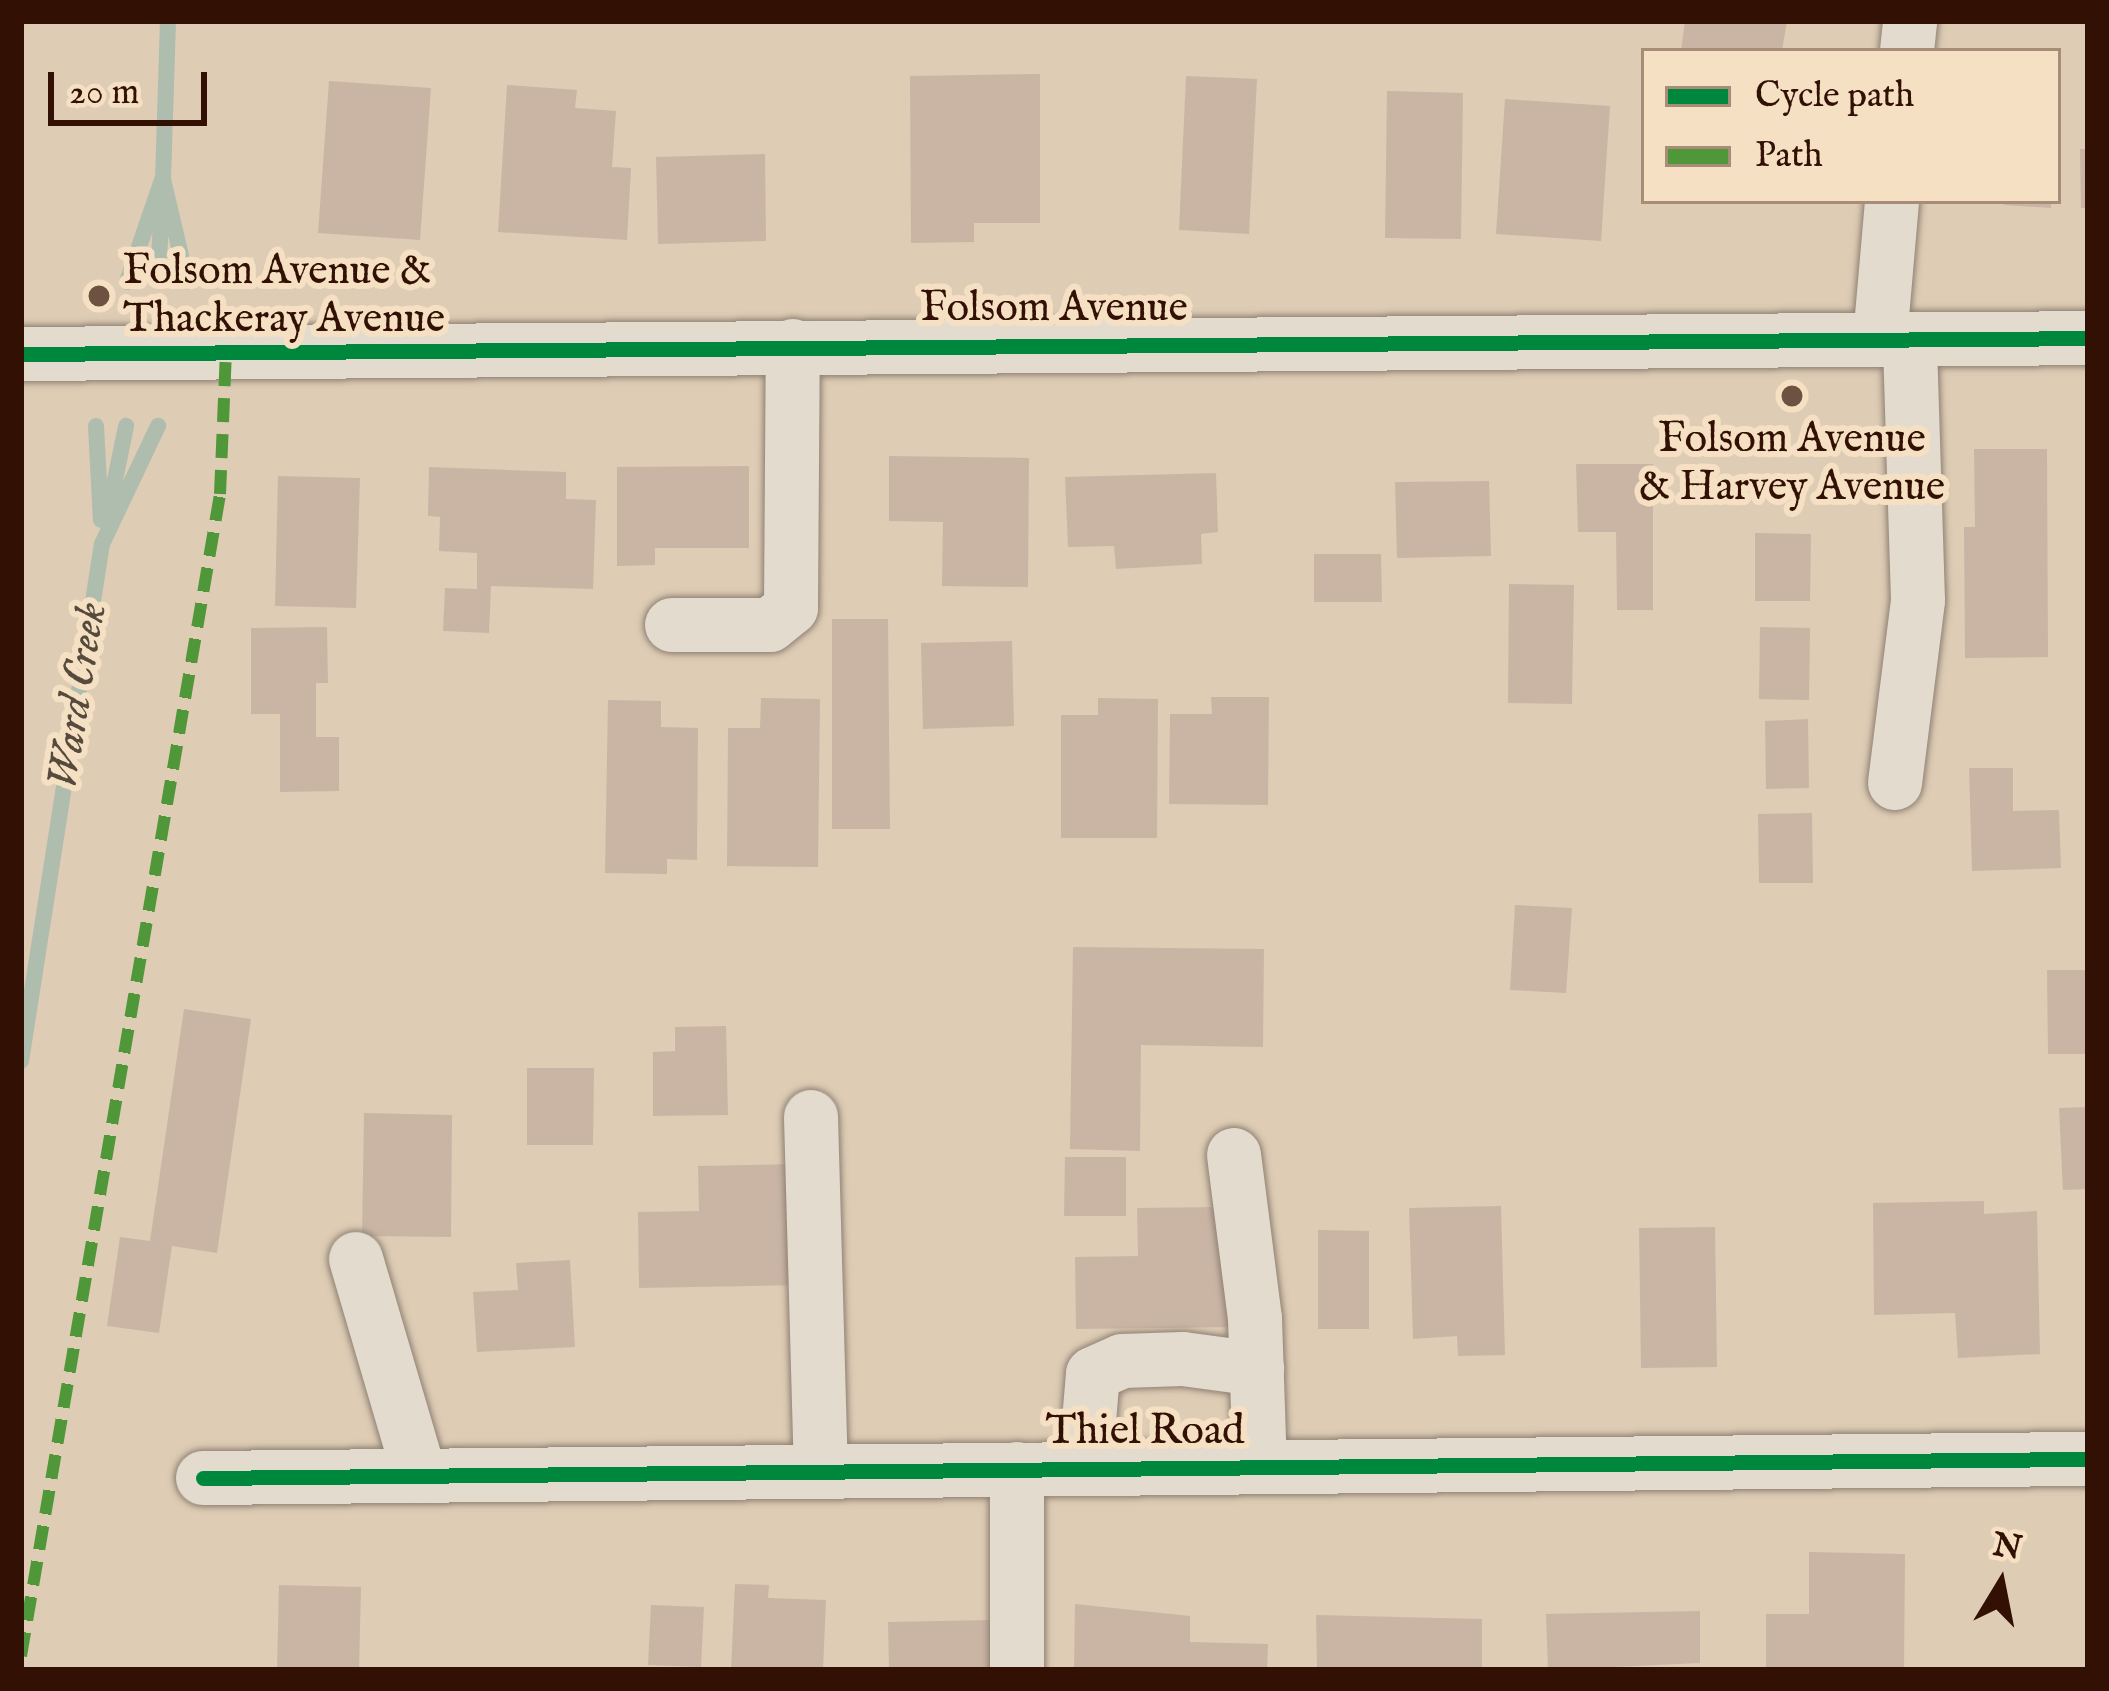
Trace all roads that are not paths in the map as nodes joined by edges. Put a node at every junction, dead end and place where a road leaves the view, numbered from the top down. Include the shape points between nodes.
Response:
1 (1892, 204) edge
2 (2088, 338) edge
3 (1895, 339) junction
4 (794, 346) junction
5 (21, 354) edge
6 (672, 626) dead end
7 (1895, 783) dead end
8 (811, 1117) dead end
9 (1234, 1155) dead end
10 (356, 1258) dead end
11 (1257, 1369) junction
12 (2088, 1459) edge
13 (1260, 1467) junction
14 (1085, 1468) junction
15 (1017, 1469) junction
16 (821, 1470) junction
17 (420, 1476) junction
18 (203, 1478) dead end
19 (1017, 1670) edge

1 - 3 street
2 - 3 street, Folsom Avenue
3 - 4 street, Folsom Avenue
3 - 7 street via 1918,600
4 - 5 street, Folsom Avenue
4 - 6 street via 791,608 770,625
8 - 16 street
9 - 11 street
10 - 17 street
11 - 13 street
11 - 14 street via 1183,1359 1122,1361 1093,1374
12 - 13 street, Thiel Road
13 - 14 street, Thiel Road
14 - 15 street, Thiel Road
15 - 16 street, Thiel Road
15 - 19 street
16 - 17 street, Thiel Road
17 - 18 street, Thiel Road

